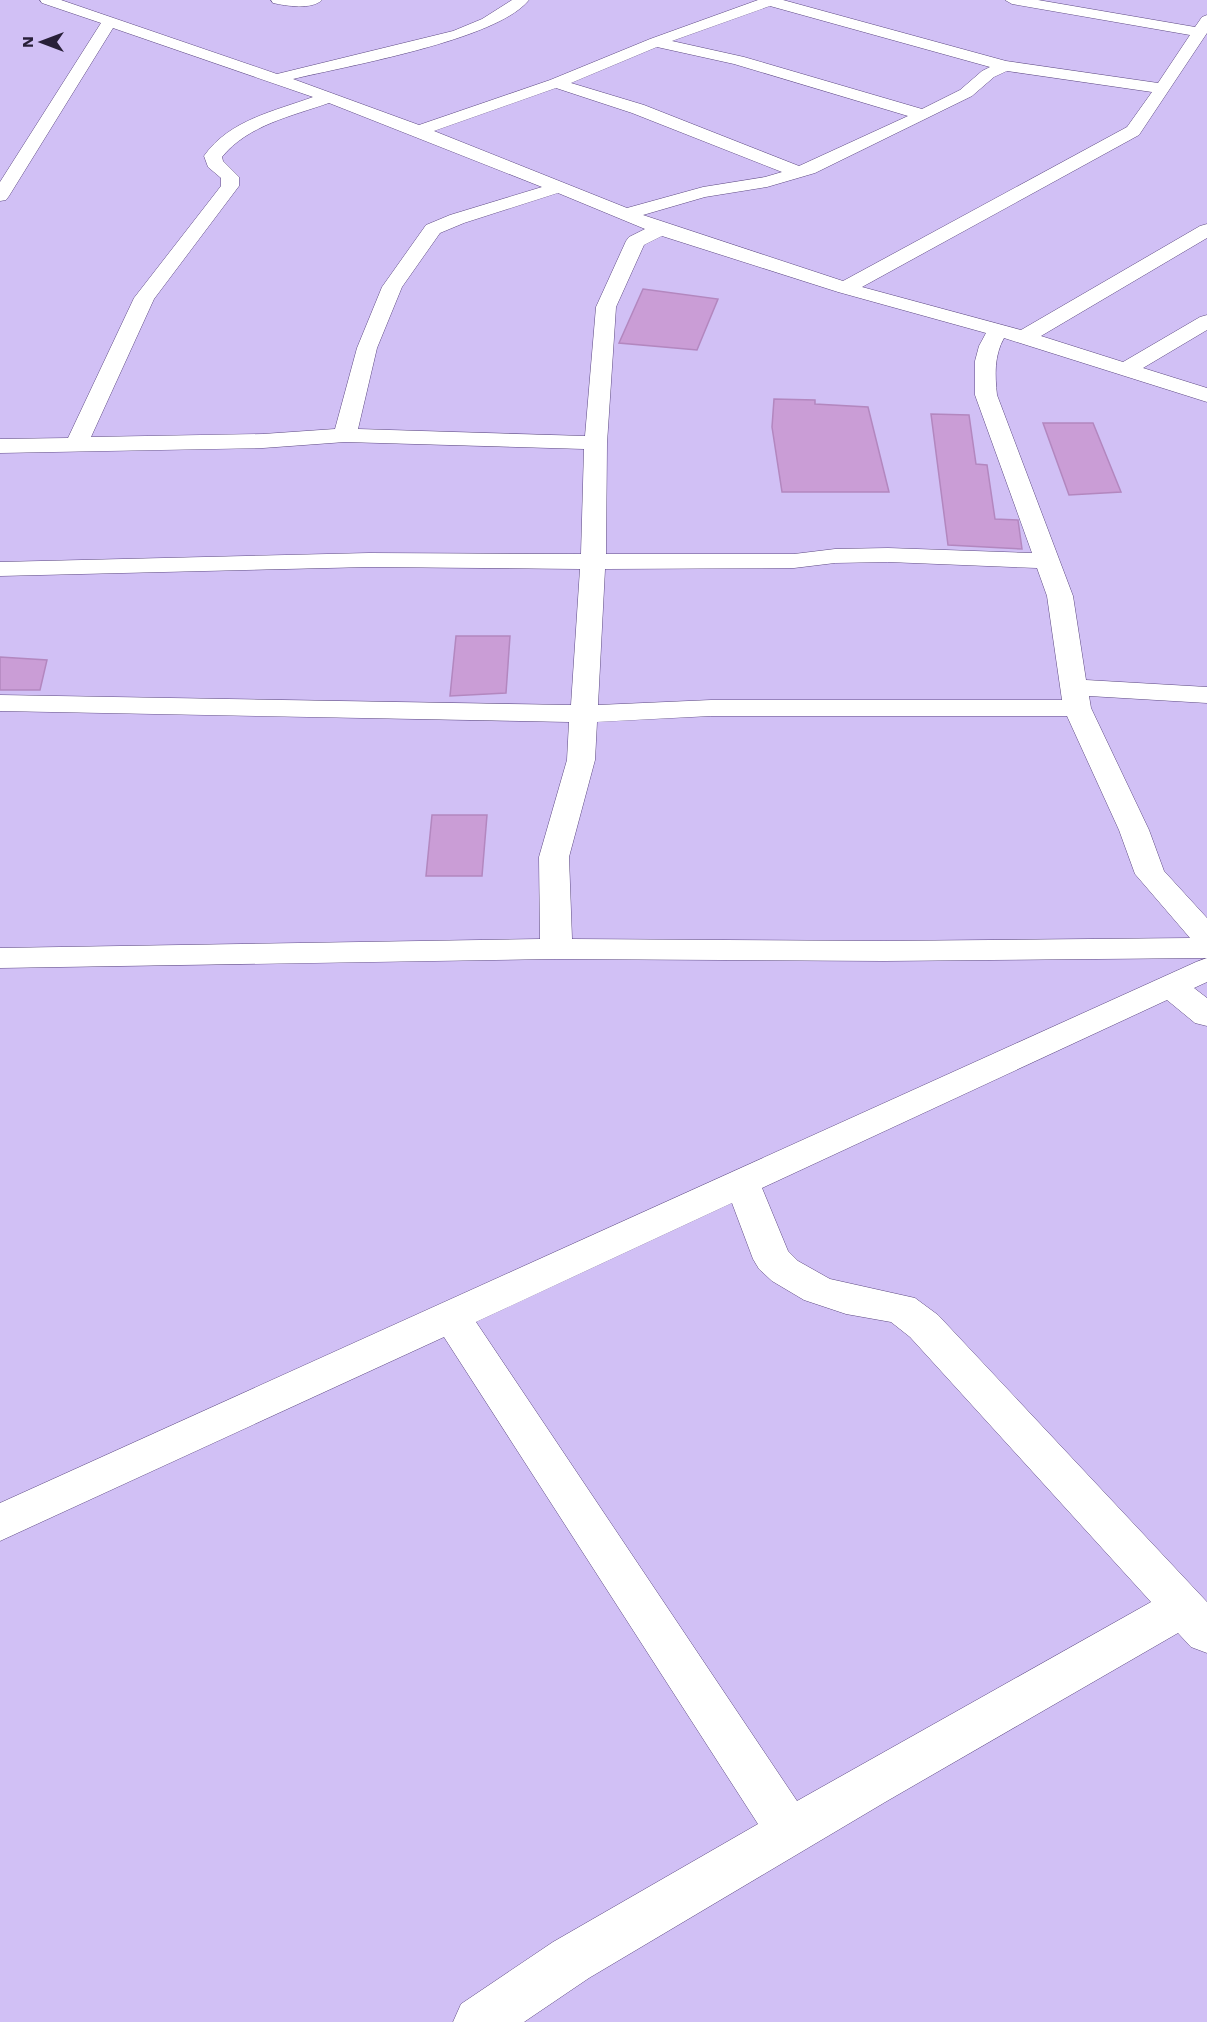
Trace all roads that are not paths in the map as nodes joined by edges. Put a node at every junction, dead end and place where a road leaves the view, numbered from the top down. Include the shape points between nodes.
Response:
1 (278, 0) edge
2 (315, 0) edge
3 (522, 0) edge
4 (770, 0) edge
5 (1012, 0) edge
6 (57, 1) edge
7 (109, 22) junction
8 (1203, 26) edge
9 (655, 42) junction
10 (1005, 66) junction
11 (275, 79) junction
12 (556, 82) junction
13 (1163, 89) junction
14 (329, 97) junction
15 (924, 115) junction
16 (418, 131) junction
17 (798, 172) junction
18 (556, 188) junction
19 (0, 196) edge
20 (624, 215) junction
21 (661, 229) junction
22 (1207, 230) edge
23 (845, 288) junction
24 (1207, 321) edge
25 (1011, 334) junction
26 (1126, 369) junction
27 (1207, 395) edge
28 (345, 435) junction
29 (596, 443) junction
30 (0, 446) edge
31 (76, 446) junction
32 (1047, 561) junction
33 (593, 562) junction
34 (0, 568) edge
35 (1207, 695) edge
36 (1075, 698) junction
37 (0, 703) edge
38 (584, 714) junction
39 (1207, 937) edge
40 (1207, 948) edge
41 (556, 949) junction
42 (0, 958) edge
43 (1207, 969) edge
44 (1170, 986) junction
45 (1207, 1015) edge
46 (742, 1183) junction
47 (451, 1316) junction
48 (0, 1523) edge
49 (1195, 1620) edge
50 (790, 1832) junction
51 (479, 2022) edge

1 - 2 street
3 - 11 street via 487,22 458,34
4 - 9 street
4 - 10 street
5 - 8 street
6 - 7 street
7 - 11 street
7 - 19 street
8 - 13 street
9 - 12 street
9 - 15 street via 738,60
10 - 13 street
10 - 15 street
11 - 14 street
12 - 16 street
12 - 17 street via 638,109
13 - 23 street via 1141,122 1123,137
14 - 16 street
14 - 31 street via 247,128 219,146 214,163 230,177 230,186 144,298
15 - 17 street
16 - 18 street
17 - 20 street via 767,182 703,192
18 - 20 street
18 - 28 street via 433,229 392,287 367,348
20 - 21 street
21 - 23 street
21 - 29 street via 636,241 606,307
22 - 25 street
23 - 25 street
24 - 26 street
25 - 26 street
25 - 32 street via 989,342 984,369 986,395
26 - 27 street
28 - 29 street
28 - 31 street
29 - 33 street
30 - 31 street
32 - 33 street via 888,555 794,561
32 - 36 street via 1060,596
33 - 34 street via 369,560
33 - 38 street
35 - 36 street
36 - 38 street
36 - 39 street via 1150,874
37 - 38 street
38 - 41 street via 581,760 554,857
40 - 41 street
41 - 42 street
43 - 44 street
44 - 45 street
44 - 46 street
46 - 47 street
46 - 49 street via 772,1258 785,1271 817,1290 901,1309 924,1326
47 - 48 street
47 - 50 street
49 - 50 street
50 - 51 street via 571,1960

